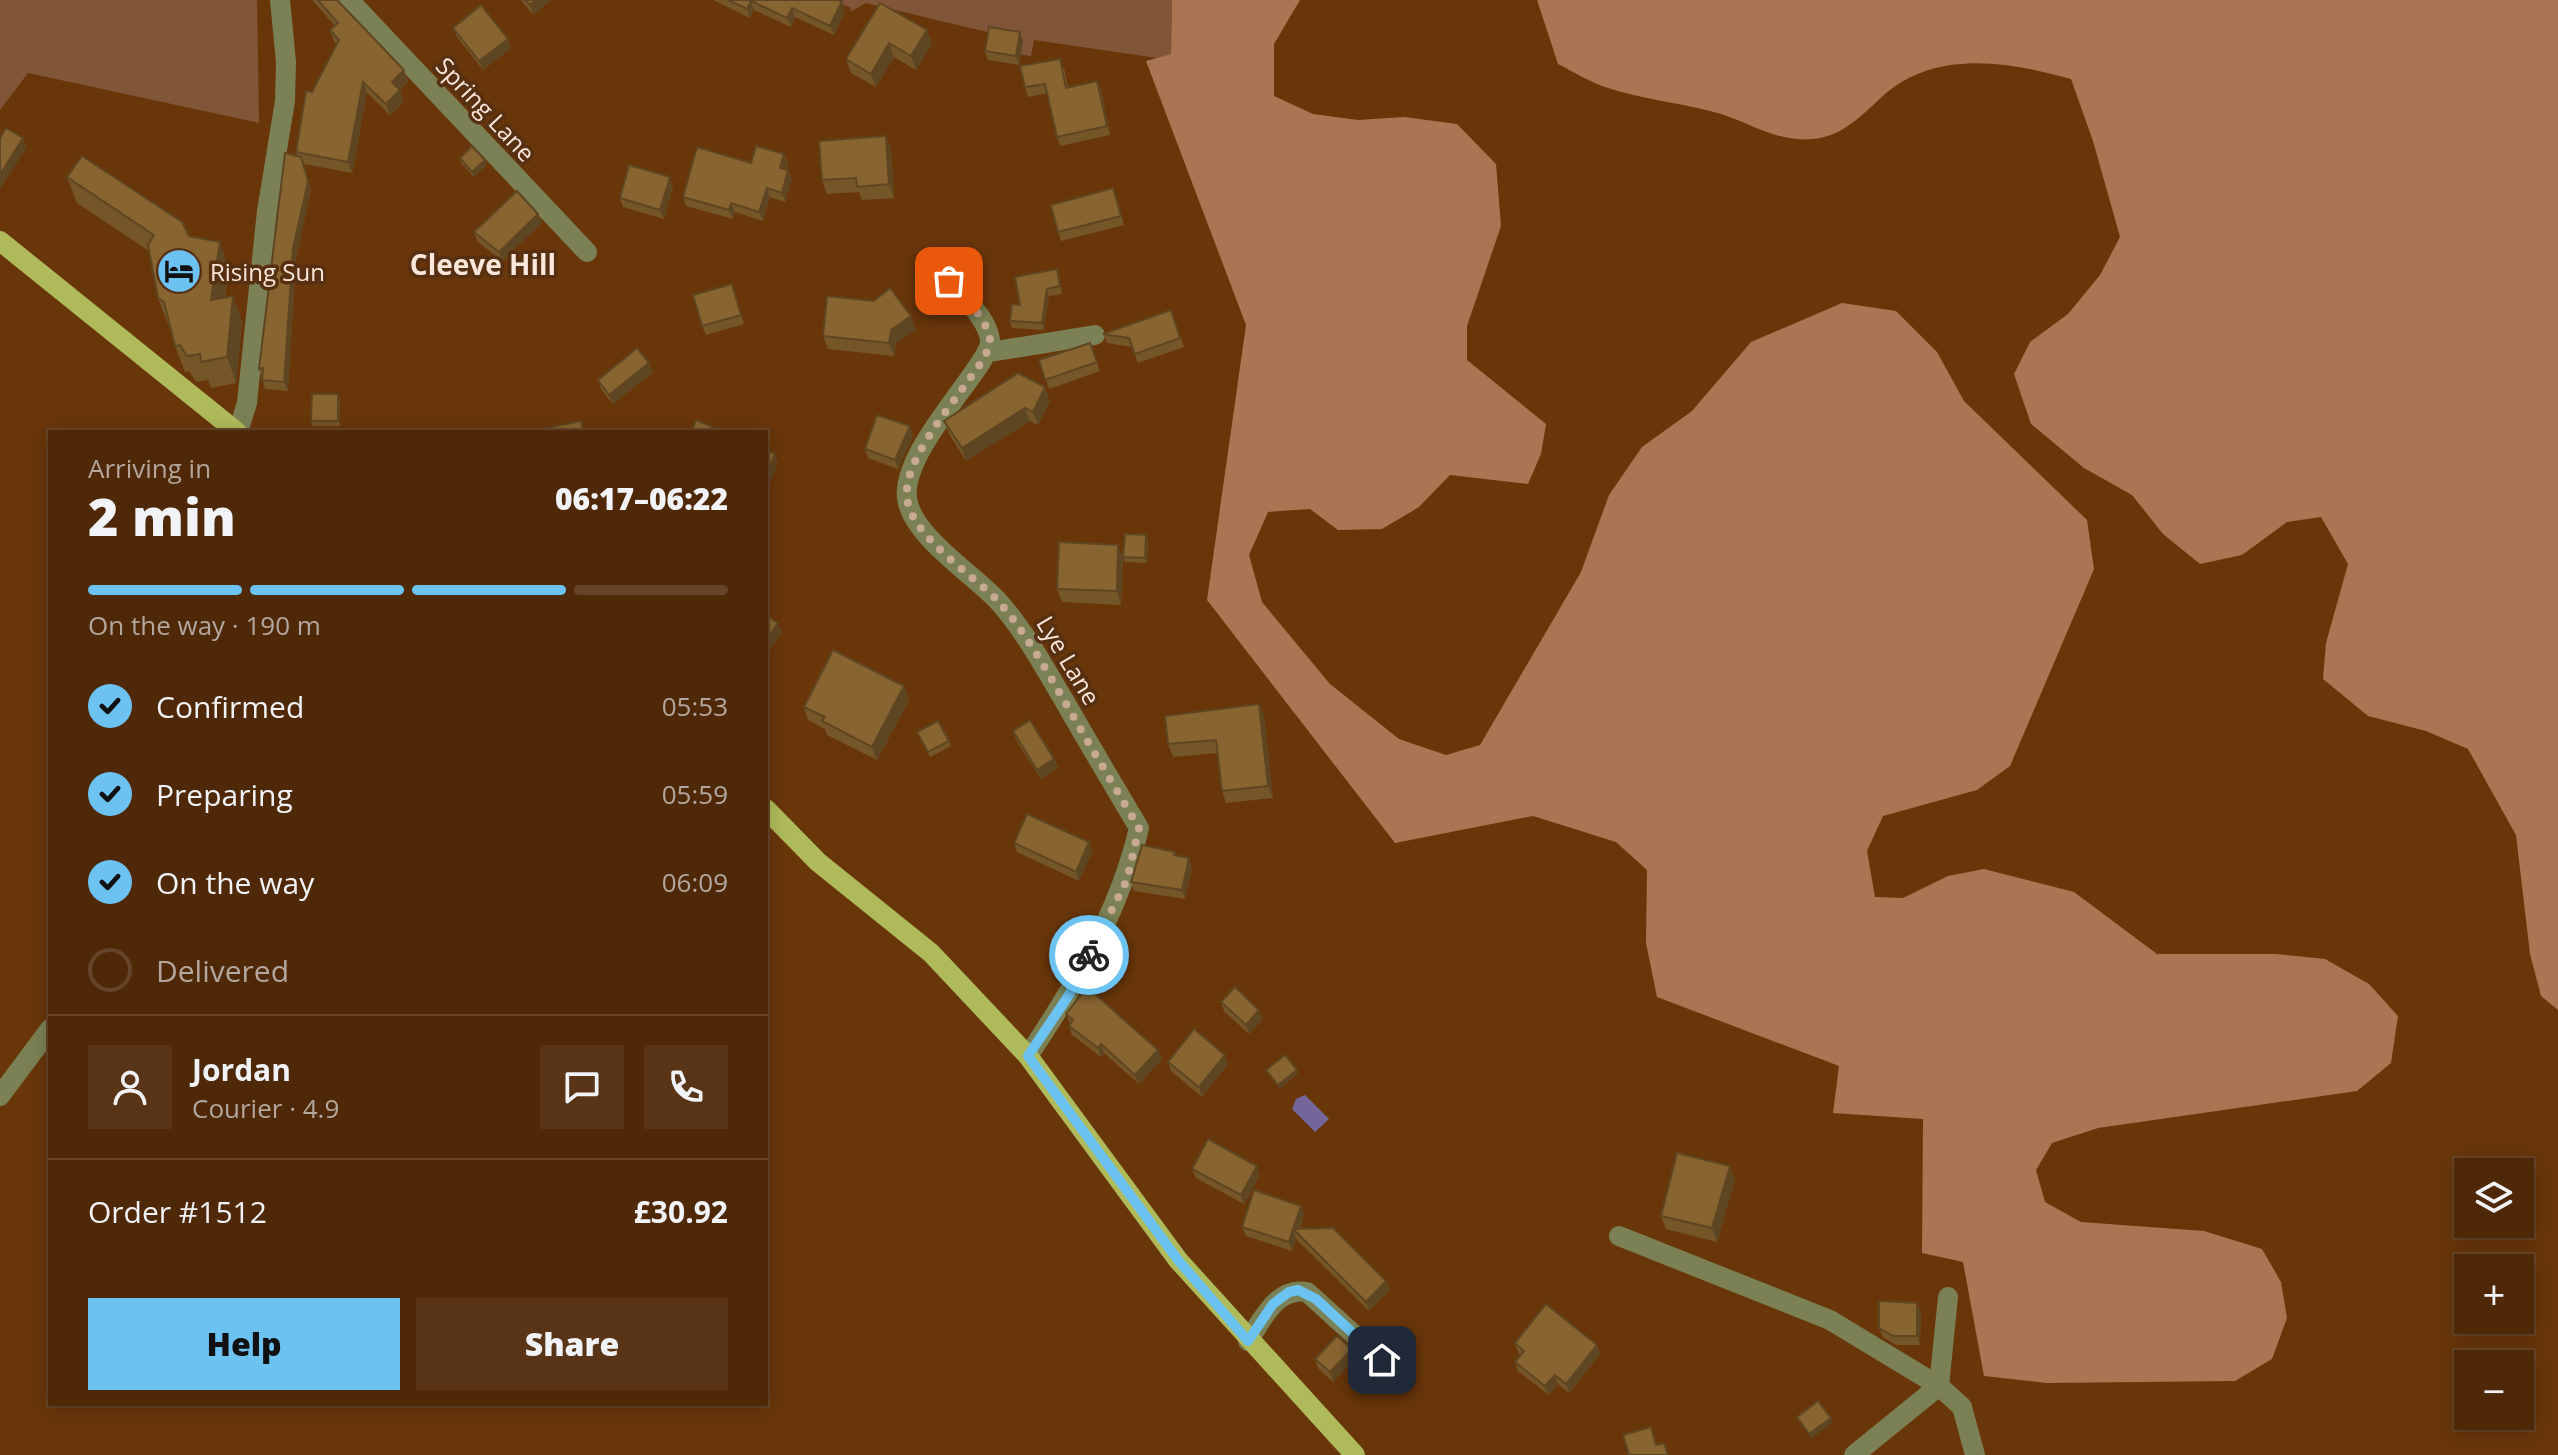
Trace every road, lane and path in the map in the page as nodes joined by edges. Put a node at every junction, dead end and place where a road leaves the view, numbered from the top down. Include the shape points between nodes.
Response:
1 (280, 0) edge
2 (349, 0) edge
3 (0, 241) edge
4 (587, 252) dead end
5 (949, 281) dead end
6 (1095, 335) dead end
7 (990, 352) junction
8 (236, 430) edge
9 (239, 430) edge
10 (768, 811) edge
11 (48, 1032) edge
12 (1028, 1056) junction
13 (0, 1096) edge
14 (1619, 1236) dead end
15 (1948, 1297) dead end
16 (1248, 1341) junction
17 (1365, 1382) dead end
18 (1939, 1386) junction
19 (1355, 1455) edge
20 (1854, 1455) edge
21 (1975, 1455) edge

1 - 9 street via 285,101 267,211 247,403
2 - 4 street, Spring Lane
3 - 8 main road
5 - 7 street via 979,316
6 - 7 street
7 - 12 street, Lye Lane via 929,436 908,484 910,510 923,530 1024,632 1139,828 1127,880 1069,995
10 - 12 main road via 818,862 931,953
11 - 13 street
12 - 16 main road via 1178,1260
14 - 18 street via 1830,1320
15 - 18 street
16 - 17 street via 1280,1297 1307,1292 1382,1360 1385,1376
16 - 19 main road
18 - 20 street
18 - 21 street via 1962,1407

